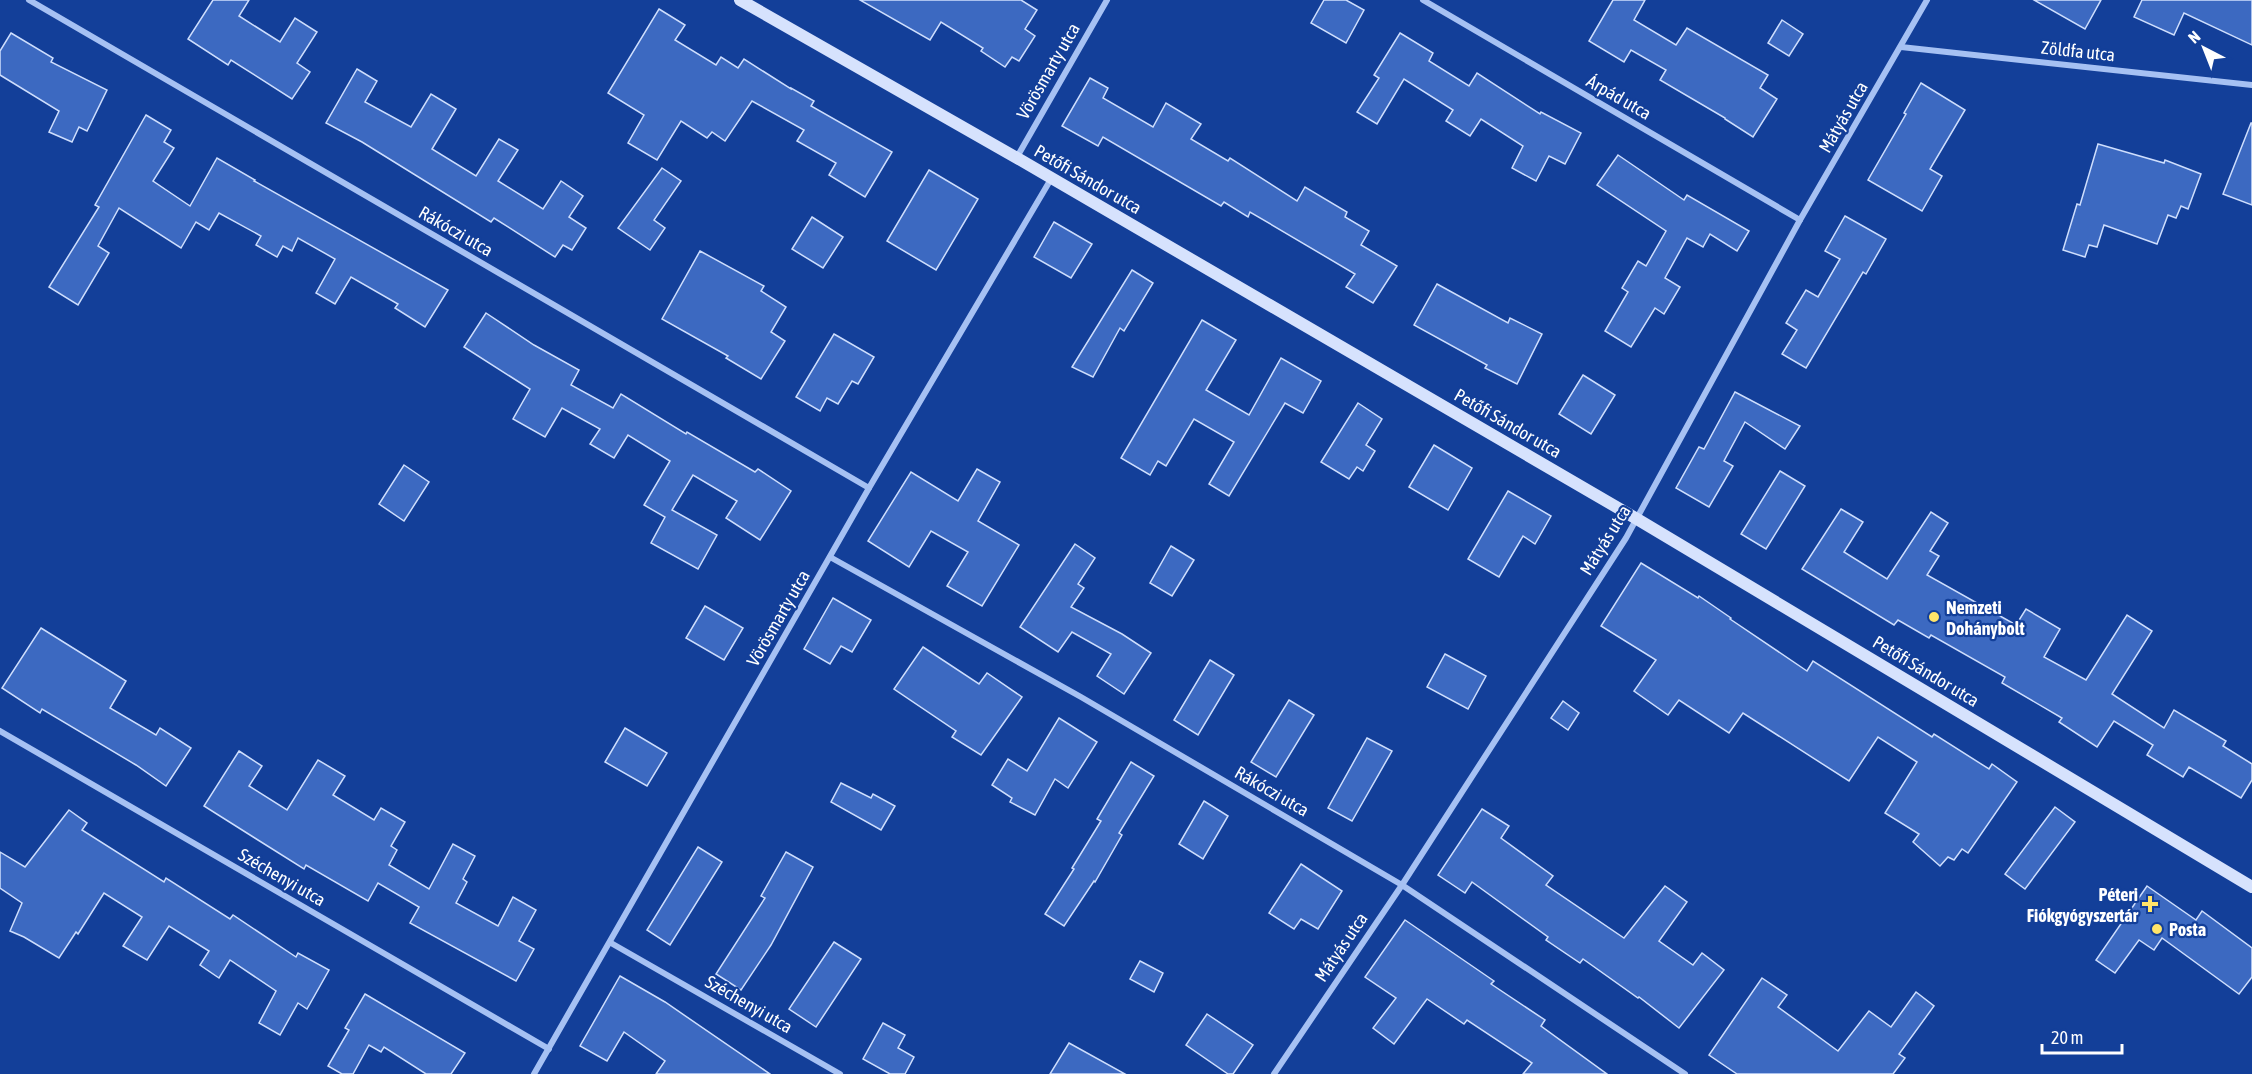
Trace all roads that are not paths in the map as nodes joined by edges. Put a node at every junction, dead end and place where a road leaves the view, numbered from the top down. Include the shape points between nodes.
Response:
1 (29, 0) edge
2 (740, 0) edge
3 (1107, 0) edge
4 (1423, 0) edge
5 (1927, 0) edge
6 (1901, 46) junction
7 (2252, 86) edge
8 (1017, 158) junction
9 (1051, 179) junction
10 (1800, 220) junction
11 (869, 488) junction
12 (1637, 519) junction
13 (830, 557) junction
14 (0, 732) edge
15 (1402, 885) junction
16 (2252, 887) edge
17 (611, 943) junction
18 (549, 1049) junction
19 (534, 1074) edge
20 (840, 1074) edge
21 (1274, 1074) edge
22 (1685, 1074) edge

1 - 11 street, Rákóczi utca
2 - 8 main road, Petőfi Sándor utca
3 - 8 street, Vörösmarty utca
4 - 10 street, Árpád utca
5 - 6 street, Mátyás utca
6 - 7 street, Zöldfa utca
6 - 10 street, Mátyás utca
8 - 9 main road, Petőfi Sándor utca
9 - 11 street, Vörösmarty utca
9 - 12 main road, Petőfi Sándor utca
10 - 12 street, Mátyás utca
11 - 13 street, Vörösmarty utca
12 - 15 street, Mátyás utca
12 - 16 main road, Petőfi Sándor utca
13 - 15 street, Rákóczi utca via 1081,697
13 - 17 street, Vörösmarty utca
14 - 18 street, Széchenyi utca
15 - 21 street, Mátyás utca
15 - 22 street, Rákóczi utca
17 - 18 street, Vörösmarty utca
17 - 20 street, Széchenyi utca
18 - 19 street, Vörösmarty utca

